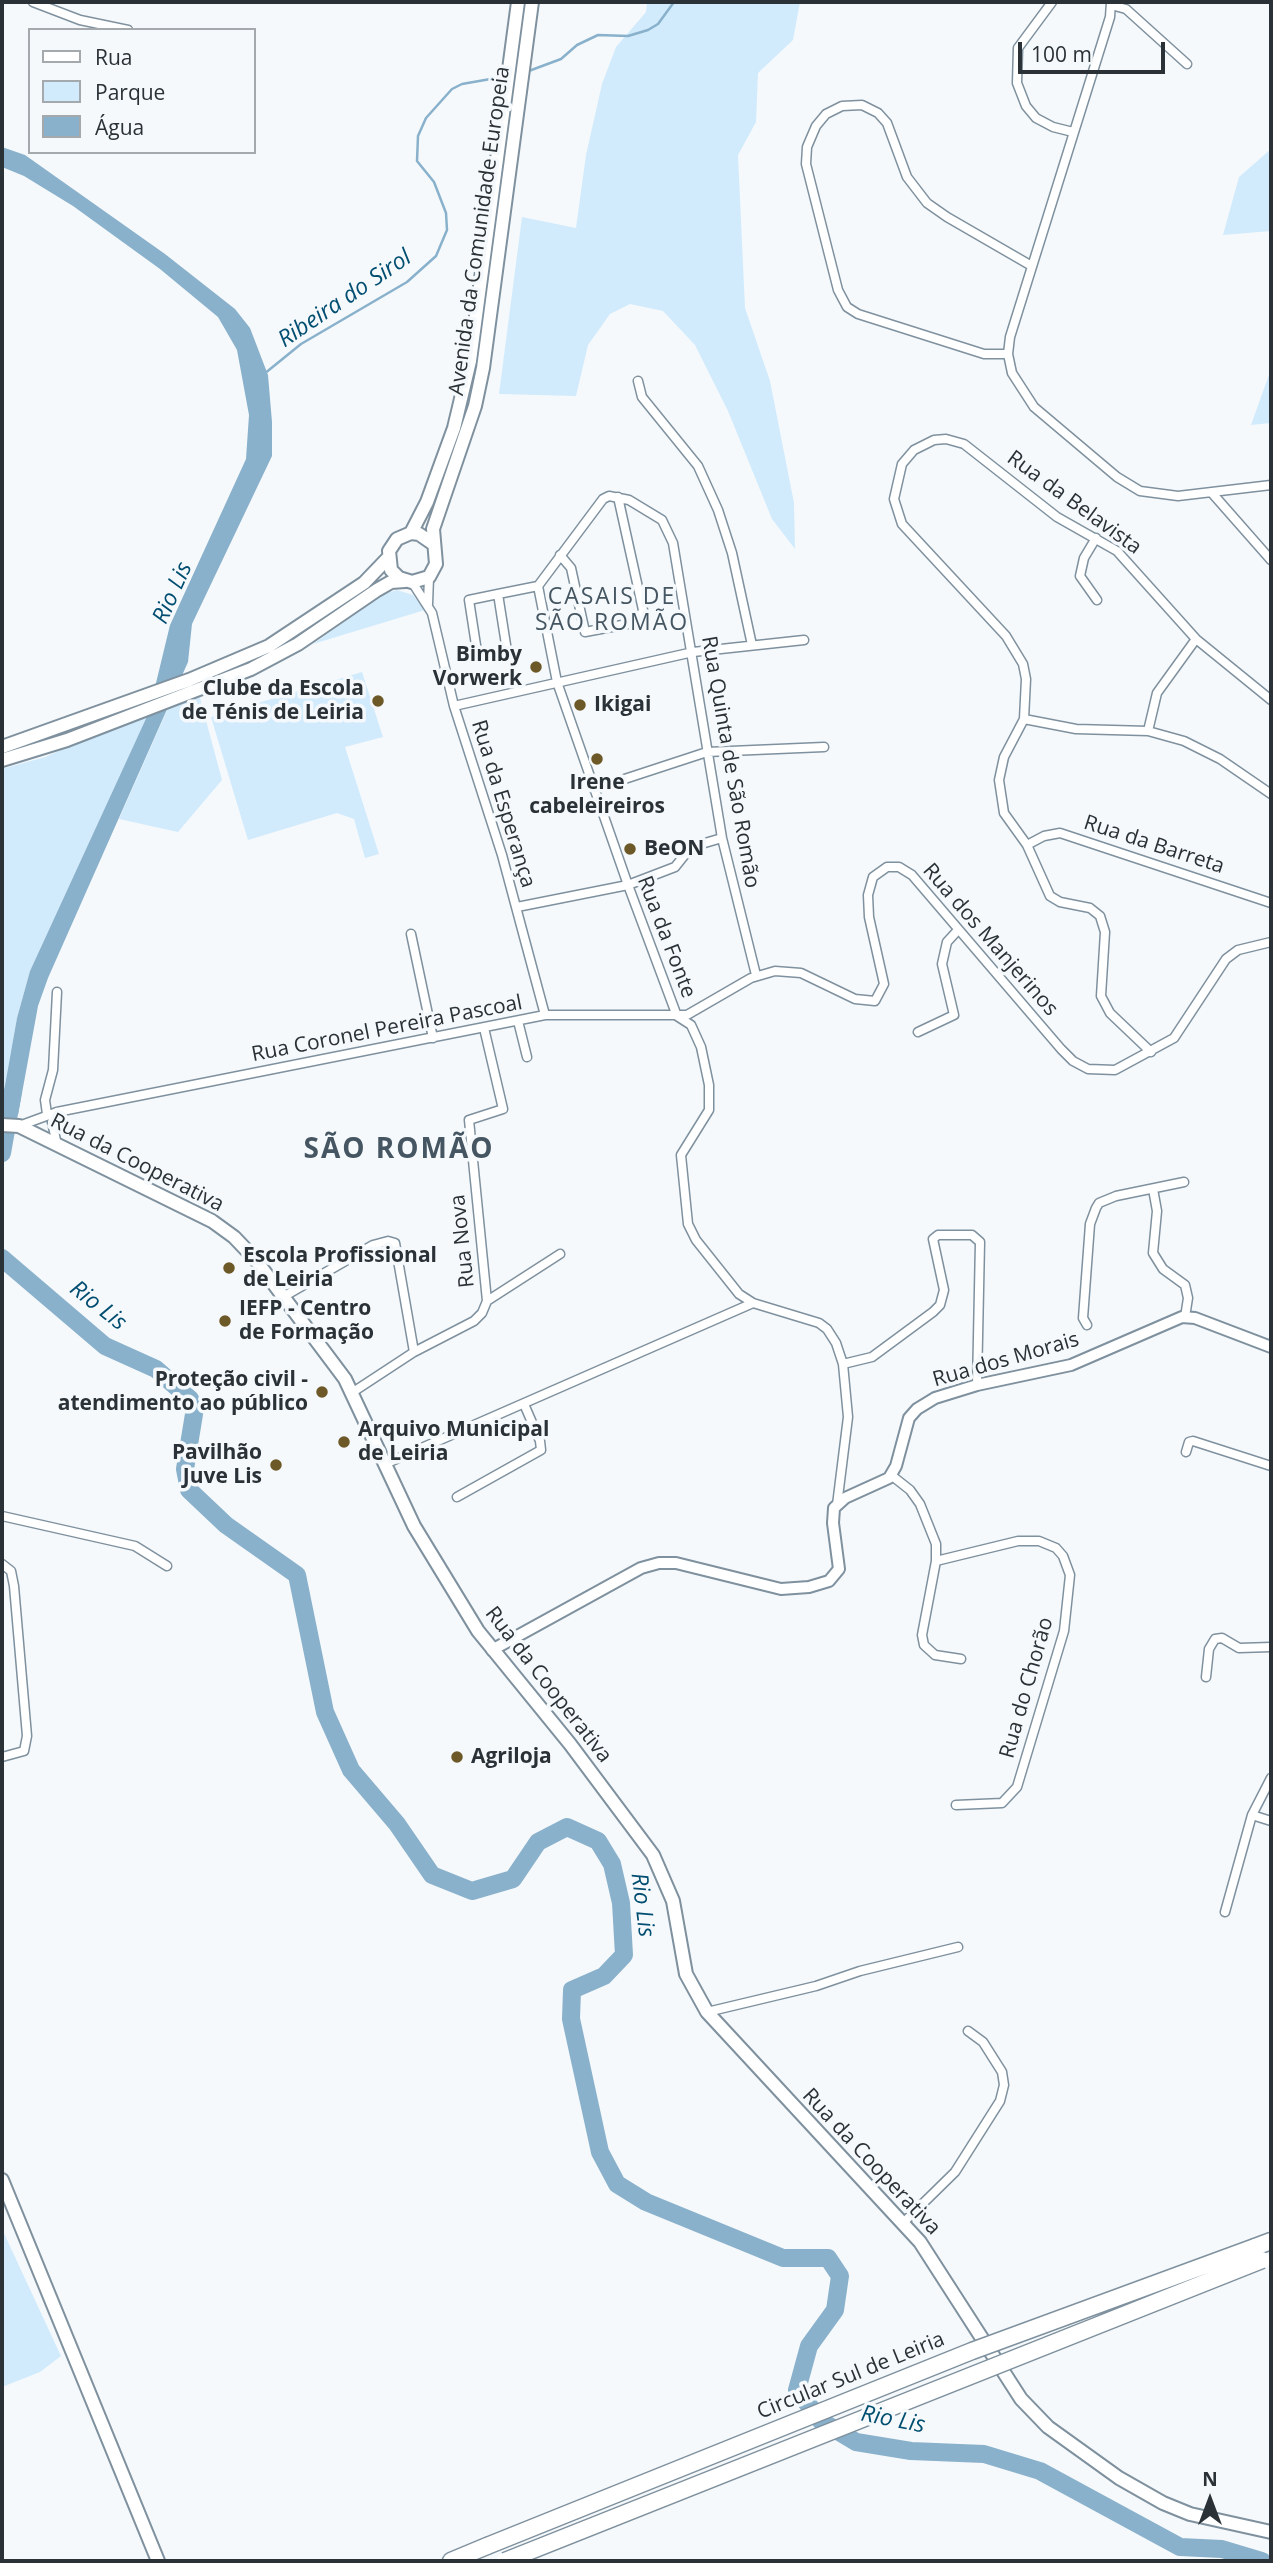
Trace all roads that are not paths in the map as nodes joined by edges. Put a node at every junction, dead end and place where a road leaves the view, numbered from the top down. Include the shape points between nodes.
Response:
1 (33, 2) edge
2 (518, 2) edge
3 (532, 2) edge
4 (1052, 2) edge
5 (1111, 4) edge
6 (118, 28) edge
7 (518, 53) junction
8 (1187, 64) dead end
9 (508, 132) junction
10 (1073, 132) junction
11 (1030, 265) junction
12 (1008, 354) junction
13 (638, 381) dead end
14 (1271, 485) edge
15 (1212, 493) junction
16 (618, 497) junction
17 (411, 533) junction
18 (1096, 538) junction
19 (432, 543) junction
20 (560, 555) junction
21 (388, 558) junction
22 (1271, 560) edge
23 (429, 577) junction
24 (409, 582) junction
25 (538, 586) junction
26 (498, 594) junction
27 (1097, 600) dead end
28 (428, 604) junction
29 (1196, 639) junction
30 (804, 640) dead end
31 (752, 645) junction
32 (693, 652) junction
33 (557, 682) junction
34 (191, 686) junction
35 (1271, 700) edge
36 (454, 706) junction
37 (1024, 719) junction
38 (1148, 731) junction
39 (2, 747) edge
40 (824, 747) dead end
41 (707, 752) junction
42 (2, 760) edge
43 (594, 789) junction
44 (1271, 794) edge
45 (722, 838) junction
46 (1027, 845) junction
47 (628, 884) junction
48 (1271, 903) edge
49 (517, 907) junction
50 (958, 930) junction
51 (411, 934) dead end
52 (1271, 942) edge
53 (756, 975) junction
54 (57, 992) dead end
55 (545, 1015) junction
56 (677, 1016) junction
57 (519, 1021) junction
58 (484, 1028) junction
59 (918, 1032) dead end
60 (433, 1038) junction
61 (1151, 1052) junction
62 (527, 1057) dead end
63 (57, 1112) junction
64 (47, 1114) junction
65 (2, 1125) edge
66 (19, 1126) junction
67 (57, 1144) junction
68 (1184, 1182) dead end
69 (1153, 1189) junction
70 (560, 1254) dead end
71 (284, 1297) junction
72 (487, 1301) junction
73 (753, 1303) junction
74 (1185, 1317) junction
75 (1087, 1325) dead end
76 (1271, 1347) edge
77 (414, 1353) junction
78 (843, 1364) junction
79 (976, 1385) junction
80 (353, 1392) junction
81 (524, 1404) junction
82 (1186, 1452) dead end
83 (385, 1464) junction
84 (1271, 1466) edge
85 (891, 1475) junction
86 (457, 1497) dead end
87 (837, 1505) junction
88 (2, 1516) edge
89 (936, 1561) junction
90 (2, 1564) edge
91 (167, 1566) dead end
92 (1271, 1647) edge
93 (492, 1650) junction
94 (961, 1659) dead end
95 (1206, 1677) dead end
96 (2, 1757) edge
97 (1271, 1778) edge
98 (956, 1805) dead end
99 (1251, 1815) junction
100 (1271, 1821) edge
101 (1225, 1912) dead end
102 (958, 1947) dead end
103 (707, 2012) junction
104 (968, 2031) dead end
105 (2, 2180) edge
106 (4, 2194) edge
107 (903, 2223) junction
108 (1271, 2241) edge
109 (1263, 2254) edge
110 (1257, 2526) junction
111 (1271, 2526) edge
112 (1271, 2532) edge
113 (158, 2561) edge
114 (451, 2561) edge
115 (505, 2561) edge

1 - 6 street via 80,20
2 - 7 main road, Avenida da Comunidade Europeia
3 - 7 main road, Avenida da Comunidade Europeia
4 - 10 street via 1018,48 1017,83 1036,118
5 - 8 street via 1126,9
5 - 10 street
7 - 9 main road, Avenida da Comunidade Europeia
9 - 17 main road, Avenida da Comunidade Europeia via 464,393 435,481
9 - 19 main road, Avenida da Comunidade Europeia via 483,369 437,513
10 - 11 street
11 - 12 street
11 - 12 street via 927,203 907,177 887,123 877,113 862,105 842,106 816,126 806,164 838,290 847,307 984,354
12 - 15 street via 1017,385 1034,407 1127,484 1157,495
13 - 31 street via 642,397 698,466 718,510
14 - 15 street
15 - 22 street
16 - 20 street via 599,502
16 - 20 street via 643,610 638,622 585,632 570,568
16 - 32 street, Rua Quinta de São Romão via 662,520 673,543
17 - 19 main road
17 - 21 main road, Avenida da Comunidade Europeia via 397,539
18 - 27 street via 1080,576
18 - 29 street, Rua da Belavista via 1129,563
18 - 37 street, Rua da Belavista via 1057,517 974,450 953,440 925,444 907,456 897,473 894,499 902,524 1018,653 1026,679
19 - 23 main road, Avenida da Comunidade Europeia via 436,564
20 - 25 street
21 - 24 main road via 394,575
21 - 34 main road, Avenida da Comunidade Europeia via 365,583 292,633
23 - 24 main road, Avenida da Comunidade Europeia
23 - 28 street, Rua da Esperança
24 - 28 street, Rua da Esperança
24 - 34 main road, Avenida da Comunidade Europeia via 384,586 276,657
25 - 26 street
25 - 33 street, Rua da Fonte
26 - 26 street via 469,600 478,657 507,651
28 - 36 street, Rua da Esperança
29 - 35 street, Rua da Belavista
29 - 38 street via 1157,693
30 - 31 street
31 - 32 street
32 - 33 street
32 - 41 street, Rua Quinta de São Romão
33 - 36 street
33 - 43 street, Rua da Fonte
34 - 39 main road, Avenida da Comunidade Europeia
34 - 42 main road, Avenida da Comunidade Europeia via 113,722
36 - 49 street, Rua da Esperança
37 - 38 street via 1076,729
37 - 46 street, Rua da Belavista via 1004,757 999,792 1004,813
38 - 44 street via 1201,748
40 - 41 street
41 - 43 street
41 - 45 street, Rua Quinta de São Romão
43 - 47 street, Rua da Fonte
45 - 47 street via 691,848 675,867
45 - 53 street, Rua Quinta de São Romão
46 - 48 street, Rua da Barreta via 1060,833
46 - 61 street, Rua da Belavista via 1050,896 1090,908 1100,916 1105,932 1101,996 1110,1013
47 - 49 street
47 - 56 street, Rua da Fonte
49 - 55 street, Rua da Esperança
50 - 53 street, Rua dos Manjerinos via 912,874 900,867 887,867 873,877 868,895 867,910 884,984 875,1001 863,1002 793,972
50 - 59 street via 947,942 942,964 954,1015
50 - 61 street, Rua dos Manjerinos via 1078,1064 1115,1070
51 - 60 street
52 - 61 street, Rua dos Manjerinos via 1230,955 1180,1032
53 - 56 street, Rua Coronel Pereira Pascoal via 692,1013
54 - 64 street
55 - 56 street, Rua Coronel Pereira Pascoal
55 - 57 street, Rua Coronel Pereira Pascoal
56 - 73 street, Rua da Fonte via 691,1025 699,1038 710,1098 706,1119 681,1155 688,1224 739,1294
57 - 58 street, Rua Coronel Pereira Pascoal
57 - 62 street
58 - 60 street, Rua Coronel Pereira Pascoal
58 - 72 street, Rua Nova via 503,1109 469,1120
60 - 63 street, Rua Coronel Pereira Pascoal
63 - 64 street, Rua Coronel Pereira Pascoal
63 - 67 street via 52,1122
64 - 66 street, Rua Coronel Pereira Pascoal
65 - 66 main road
66 - 67 main road, Rua da Cooperativa
67 - 71 main road, Rua da Cooperativa via 227,1231
68 - 69 street
69 - 74 street via 1157,1219 1153,1253 1163,1269 1185,1285
69 - 75 street via 1110,1198 1099,1203 1093,1214 1083,1318
70 - 72 street
71 - 77 street via 373,1245 394,1241
71 - 80 main road, Rua da Cooperativa
72 - 77 street, Rua Nova via 474,1321
73 - 78 street, Rua da Fonte via 819,1323 831,1335
73 - 81 street
74 - 76 street
74 - 79 street, Rua dos Morais via 1071,1366
77 - 80 street, Rua Nova
78 - 79 street via 872,1357 933,1312 944,1290 934,1237 972,1235 980,1242
78 - 87 street, Rua da Fonte via 848,1429
79 - 85 street, Rua dos Morais via 929,1401 914,1412 905,1426
80 - 83 main road, Rua da Cooperativa
81 - 83 street
81 - 86 street via 541,1450
82 - 84 street via 1193,1441
83 - 93 main road, Rua da Cooperativa via 444,1579
85 - 87 street
85 - 89 street via 920,1504 936,1544
87 - 93 street via 832,1523 838,1569 825,1583 781,1588 659,1563 641,1568
88 - 91 street via 135,1546
89 - 94 street via 924,1645 935,1655
89 - 98 street, Rua do Chorão via 1018,1541 1039,1541 1056,1548 1070,1575 1064,1631 1017,1787 997,1805
90 - 96 street via 11,1572 27,1735 24,1751
92 - 95 street via 1239,1648 1215,1639 1209,1649
93 - 103 main road, Rua da Cooperativa via 653,1855 673,1900 686,1974
97 - 99 street
99 - 100 street
99 - 101 street
102 - 103 street
103 - 107 main road, Rua da Cooperativa
104 - 107 street via 983,2042 1002,2072 1003,2093 963,2161
105 - 106 main road
106 - 113 main road
107 - 110 main road, Rua da Cooperativa via 937,2264 1032,2412 1144,2494 1177,2509
108 - 109 highway, Circular Sul de Leiria
109 - 114 highway, Circular Sul de Leiria, bridge via 972,2351
109 - 115 highway, Circular Sul de Leiria, bridge
110 - 111 main road
110 - 112 main road

